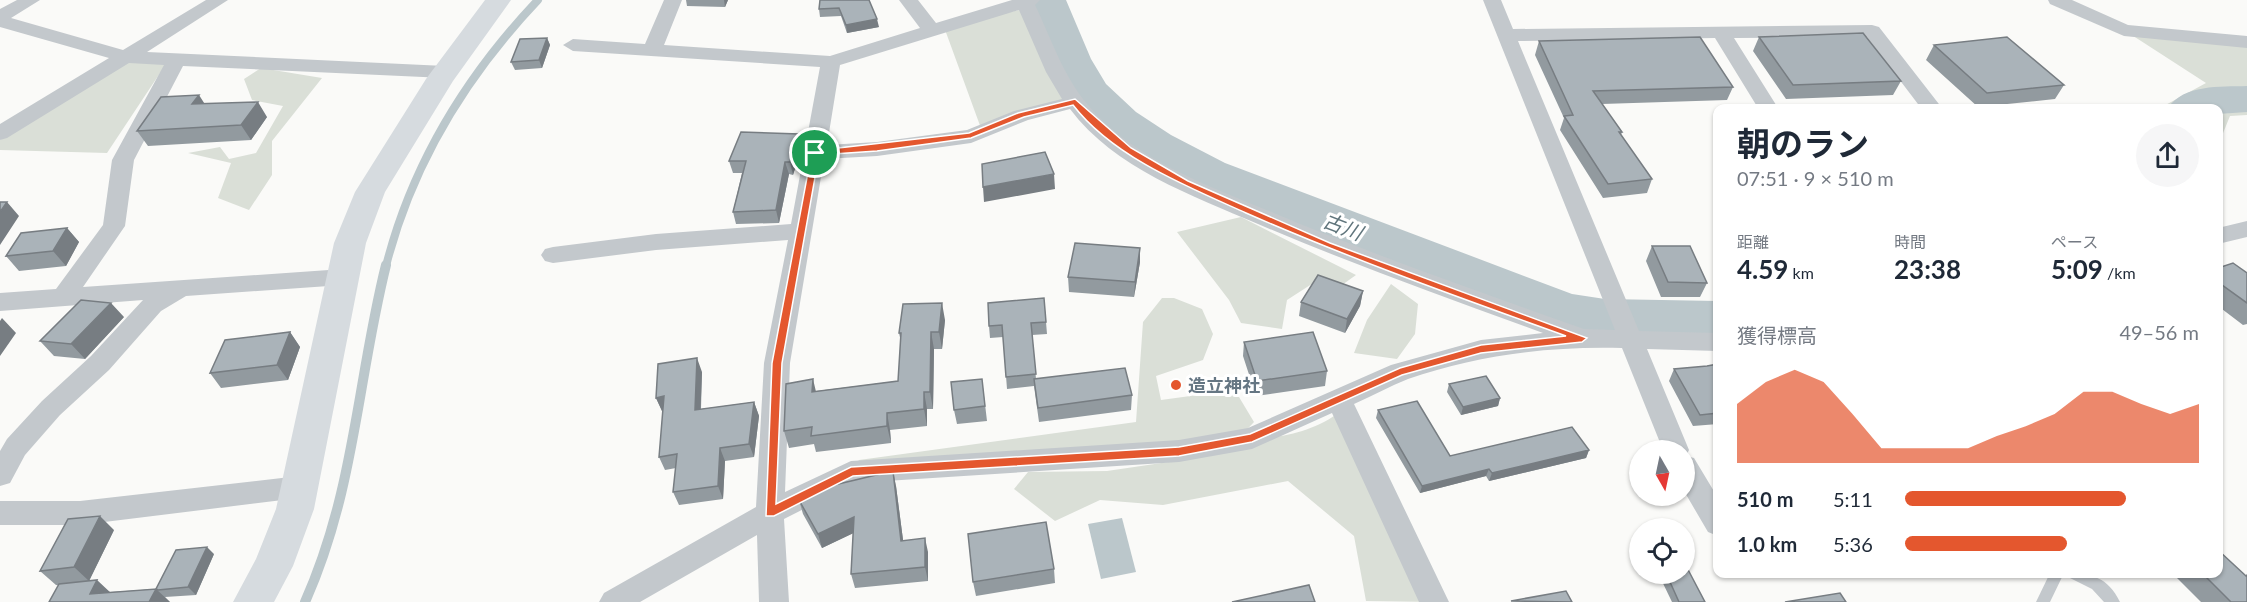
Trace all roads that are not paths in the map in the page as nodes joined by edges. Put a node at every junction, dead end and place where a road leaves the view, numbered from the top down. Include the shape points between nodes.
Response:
1 (32, 0) edge
2 (219, 0) edge
3 (498, 0) edge
4 (673, 0) edge
5 (908, 0) edge
6 (1492, 0) edge
7 (2057, 0) edge
8 (1028, 1) edge
9 (0, 19) edge
10 (932, 31) junction
11 (1721, 33) junction
12 (1506, 35) junction
13 (2247, 42) edge
14 (573, 45) dead end
15 (652, 50) junction
16 (126, 57) junction
17 (177, 59) junction
18 (831, 62) junction
19 (445, 72) junction
20 (1075, 102) junction
21 (1765, 104) edge
22 (1929, 104) edge
23 (0, 133) edge
24 (815, 153) junction
25 (2247, 229) edge
26 (800, 231) junction
27 (2223, 235) edge
28 (553, 255) dead end
29 (343, 277) junction
30 (181, 288) junction
31 (63, 297) junction
32 (0, 302) edge
33 (1582, 338) junction
34 (1629, 339) junction
35 (1713, 342) edge
36 (1339, 400) junction
37 (1672, 440) edge
38 (0, 475) edge
39 (1695, 485) edge
40 (299, 487) junction
41 (0, 513) edge
42 (770, 513) junction
43 (1713, 515) edge
44 (2055, 578) edge
45 (2084, 578) edge
46 (253, 602) edge
47 (614, 602) edge
48 (774, 602) edge
49 (1434, 602) edge
50 (2043, 602) edge
51 (2113, 602) edge

1 - 9 street
2 - 16 street
3 - 19 street
4 - 15 street
5 - 10 street
6 - 12 street
7 - 13 street via 2124,30
8 - 10 street
8 - 20 street via 1058,79
9 - 16 street
10 - 18 street
11 - 12 street
11 - 21 street
11 - 22 street via 1872,32
12 - 34 street
14 - 15 street
15 - 18 street
16 - 17 street
16 - 23 street
17 - 19 street
17 - 31 street via 123,160 114,226
18 - 24 street
19 - 29 street via 370,192 350,243
20 - 24 street via 1021,115 971,136
20 - 33 street via 1128,150 1185,183 1327,245
24 - 26 street
25 - 27 street
26 - 28 street
26 - 42 street via 777,363
29 - 30 street
29 - 40 street
30 - 31 street
30 - 38 street via 152,305 100,363 51,408 16,447
31 - 32 street
33 - 34 street
33 - 36 street via 1481,349 1400,372
34 - 35 street
34 - 37 street
36 - 42 street via 1252,438 1179,451 851,472
36 - 49 street
39 - 43 street
40 - 41 street via 80,513
40 - 46 street via 295,509 273,566
42 - 47 street
42 - 48 street
44 - 50 lane
45 - 51 lane via 2097,584

